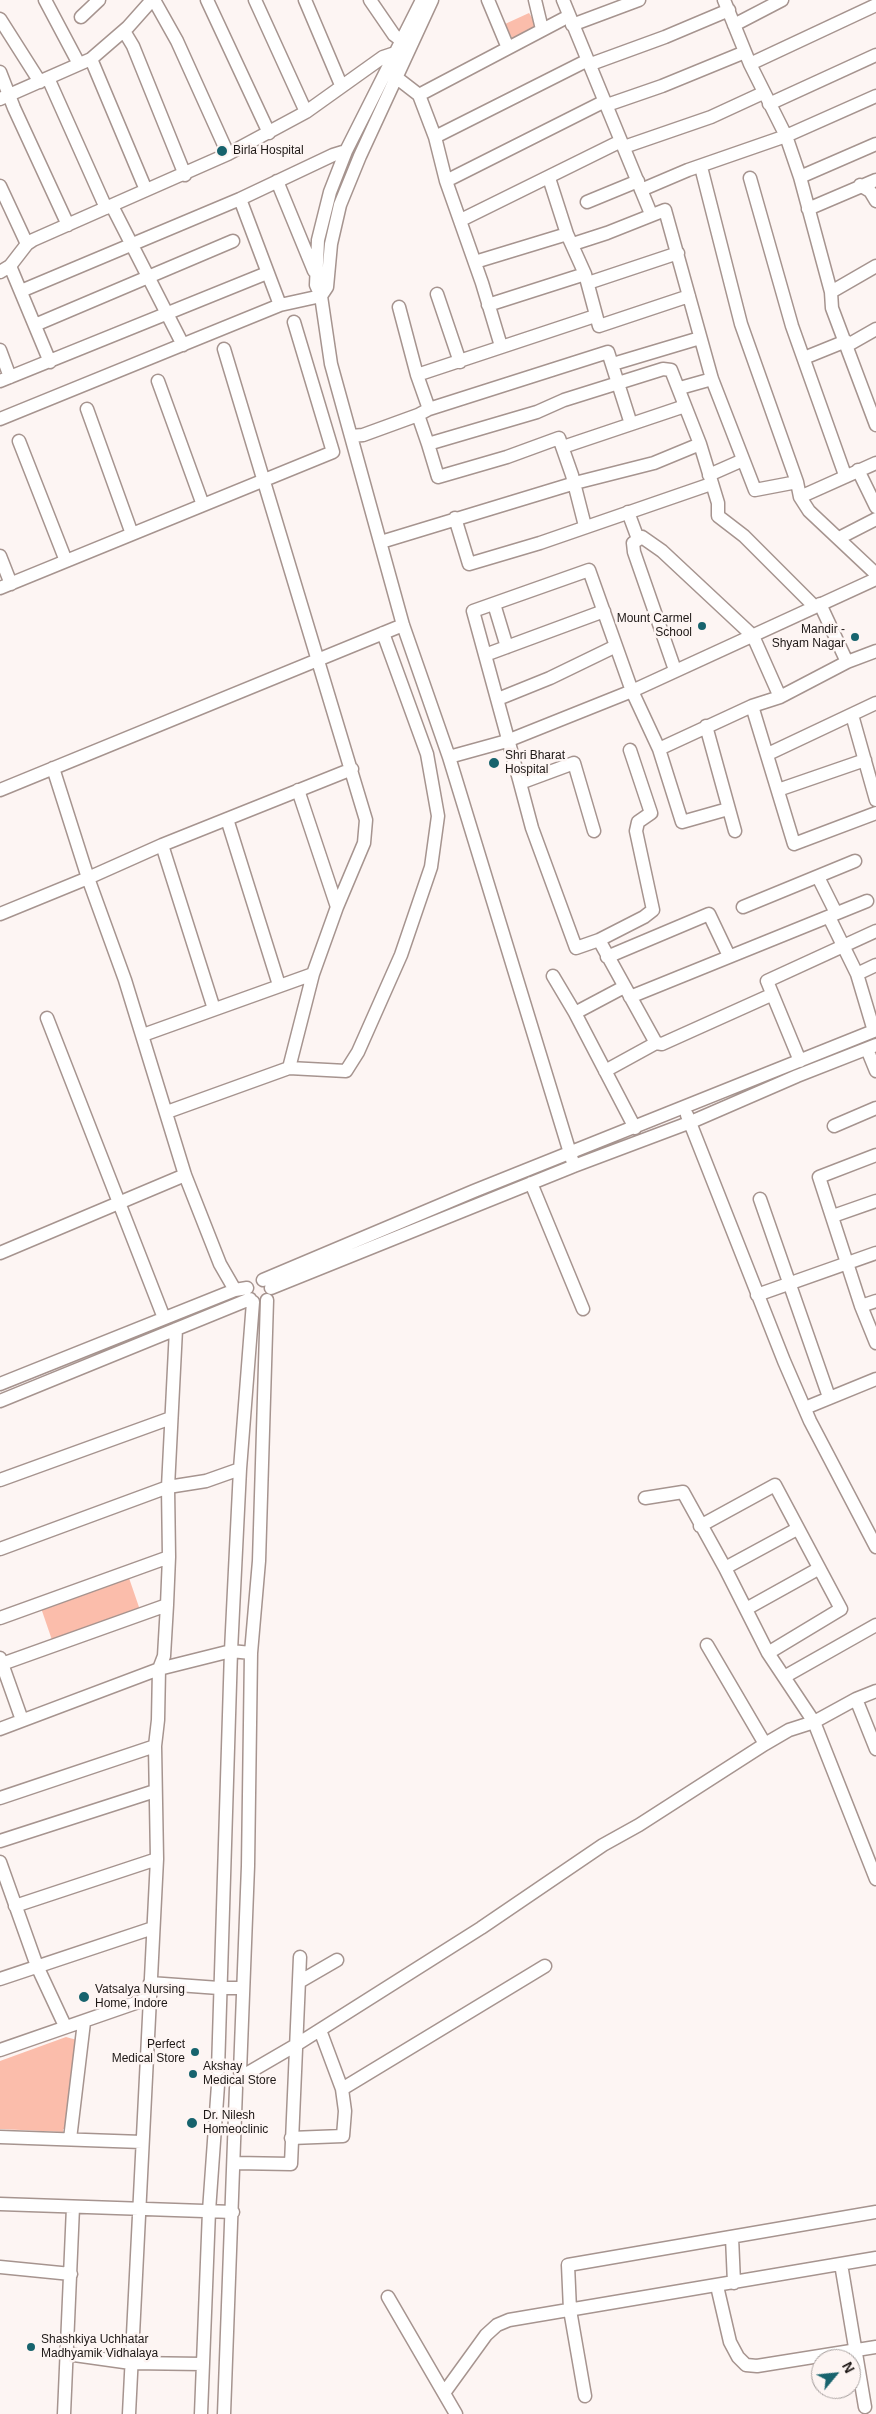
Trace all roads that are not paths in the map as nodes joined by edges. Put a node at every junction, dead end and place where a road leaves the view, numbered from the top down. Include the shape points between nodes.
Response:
1 (45, 0) edge
2 (99, 0) edge
3 (153, 0) edge
4 (207, 0) edge
5 (255, 0) edge
6 (370, 0) edge
7 (422, 0) edge
8 (432, 0) edge
9 (488, 0) edge
10 (535, 0) edge
11 (563, 0) edge
12 (639, 0) edge
13 (782, 0) edge
14 (309, 1) edge
15 (726, 5) edge
16 (876, 5) edge
17 (81, 17) dead end
18 (0, 19) edge
19 (571, 20) junction
20 (734, 25) junction
21 (542, 29) junction
22 (124, 30) junction
23 (402, 41) junction
24 (508, 48) junction
25 (395, 54) junction
26 (876, 55) edge
27 (747, 58) junction
28 (85, 61) junction
29 (589, 62) junction
30 (0, 72) edge
31 (397, 78) junction
32 (44, 80) junction
33 (341, 86) junction
34 (419, 95) junction
35 (876, 96) edge
36 (5, 97) edge
37 (766, 98) junction
38 (606, 103) junction
39 (306, 112) junction
40 (269, 133) junction
41 (786, 136) junction
42 (435, 137) junction
43 (623, 144) junction
44 (876, 144) edge
45 (346, 151) junction
46 (228, 154) junction
47 (701, 167) junction
48 (185, 175) junction
49 (800, 177) junction
50 (549, 178) junction
51 (750, 178) dead end
52 (876, 180) edge
53 (277, 181) junction
54 (446, 181) junction
55 (0, 186) edge
56 (640, 186) junction
57 (860, 186) junction
58 (146, 190) junction
59 (240, 199) junction
60 (876, 201) edge
61 (587, 202) dead end
62 (4, 206) edge
63 (109, 207) junction
64 (808, 209) junction
65 (651, 214) junction
66 (461, 220) junction
67 (68, 225) junction
68 (570, 239) junction
69 (233, 241) dead end
70 (27, 244) junction
71 (130, 245) junction
72 (678, 253) junction
73 (475, 262) junction
74 (876, 266) edge
75 (5, 269) edge
76 (267, 273) junction
77 (315, 274) junction
78 (586, 278) junction
79 (148, 279) junction
80 (22, 291) junction
81 (830, 292) junction
82 (437, 294) dead end
83 (321, 296) junction
84 (689, 296) junction
85 (280, 305) junction
86 (488, 305) junction
87 (399, 307) dead end
88 (168, 313) junction
89 (595, 316) junction
90 (294, 322) dead end
91 (35, 325) junction
92 (876, 329) edge
93 (700, 338) junction
94 (846, 343) junction
95 (183, 345) junction
96 (501, 346) junction
97 (224, 349) dead end
98 (0, 350) edge
99 (804, 358) junction
100 (50, 362) junction
101 (460, 362) junction
102 (612, 364) junction
103 (417, 375) junction
104 (5, 379) edge
105 (712, 379) junction
106 (158, 380) dead end
107 (618, 384) junction
108 (680, 388) junction
109 (872, 398) edge
110 (686, 406) junction
111 (87, 409) dead end
112 (424, 412) junction
113 (0, 420) edge
114 (631, 424) junction
115 (876, 424) edge
116 (351, 436) junction
117 (19, 441) dead end
118 (428, 444) junction
119 (700, 444) junction
120 (563, 447) junction
121 (743, 460) junction
122 (876, 462) edge
123 (858, 470) junction
124 (845, 475) junction
125 (264, 480) junction
126 (710, 480) junction
127 (797, 482) junction
128 (574, 483) junction
129 (800, 496) junction
130 (204, 505) junction
131 (876, 507) edge
132 (628, 512) junction
133 (455, 518) junction
134 (876, 520) edge
135 (585, 526) junction
136 (132, 534) junction
137 (839, 538) junction
138 (638, 539) junction
139 (381, 542) junction
140 (0, 556) edge
141 (66, 561) junction
142 (876, 574) edge
143 (876, 579) edge
144 (6, 586) edge
145 (494, 604) junction
146 (817, 606) junction
147 (604, 611) junction
148 (404, 625) junction
149 (383, 633) junction
150 (752, 636) junction
151 (616, 646) junction
152 (507, 647) junction
153 (876, 652) edge
154 (485, 655) junction
155 (318, 660) junction
156 (847, 662) junction
157 (675, 670) junction
158 (632, 691) junction
159 (780, 697) junction
160 (498, 699) junction
161 (876, 703) edge
162 (752, 706) junction
163 (852, 714) junction
164 (706, 726) junction
165 (507, 742) junction
166 (659, 749) junction
167 (630, 750) dead end
168 (768, 754) junction
169 (449, 757) junction
170 (865, 760) junction
171 (54, 768) junction
172 (352, 768) junction
173 (520, 783) junction
174 (0, 790) edge
175 (298, 790) junction
176 (778, 790) junction
177 (876, 800) edge
178 (728, 809) junction
179 (876, 813) edge
180 (227, 819) junction
181 (735, 830) dead end
182 (594, 831) dead end
183 (162, 845) junction
184 (854, 861) dead end
185 (818, 877) junction
186 (88, 878) junction
187 (867, 901) dead end
188 (338, 907) junction
189 (743, 907) dead end
190 (0, 914) edge
191 (832, 915) junction
192 (876, 931) edge
193 (599, 940) junction
194 (843, 945) junction
195 (730, 956) junction
196 (608, 957) junction
197 (876, 965) edge
198 (313, 974) junction
199 (856, 974) junction
200 (553, 976) dead end
201 (279, 985) junction
202 (627, 992) junction
203 (772, 995) junction
204 (214, 1009) junction
205 (575, 1013) junction
206 (47, 1018) dead end
207 (875, 1031) edge
208 (143, 1035) junction
209 (656, 1043) junction
210 (871, 1047) edge
211 (800, 1061) junction
212 (289, 1068) junction
213 (605, 1070) junction
214 (876, 1071) edge
215 (684, 1108) junction
216 (876, 1108) edge
217 (167, 1112) junction
218 (690, 1122) junction
219 (834, 1126) dead end
220 (635, 1128) junction
221 (876, 1155) edge
222 (572, 1159) junction
223 (185, 1175) junction
224 (531, 1183) junction
225 (760, 1199) dead end
226 (119, 1201) junction
227 (876, 1201) edge
228 (833, 1216) junction
229 (0, 1253) edge
230 (876, 1253) edge
231 (847, 1262) junction
232 (790, 1283) junction
233 (267, 1289) junction
234 (246, 1295) junction
235 (756, 1295) junction
236 (876, 1301) edge
237 (861, 1306) junction
238 (583, 1308) dead end
239 (164, 1318) junction
240 (176, 1329) junction
241 (876, 1343) edge
242 (876, 1379) edge
243 (0, 1384) edge
244 (830, 1397) junction
245 (0, 1401) edge
246 (805, 1408) junction
247 (171, 1418) junction
248 (240, 1469) junction
249 (0, 1480) edge
250 (168, 1487) junction
251 (645, 1498) dead end
252 (700, 1526) junction
253 (797, 1529) junction
254 (876, 1547) edge
255 (0, 1549) edge
256 (169, 1557) junction
257 (725, 1568) junction
258 (818, 1569) junction
259 (167, 1604) junction
260 (746, 1609) junction
261 (0, 1618) edge
262 (876, 1625) edge
263 (707, 1645) dead end
264 (230, 1651) junction
265 (251, 1653) junction
266 (768, 1653) junction
267 (1, 1661) edge
268 (159, 1669) junction
269 (784, 1677) junction
270 (876, 1691) edge
271 (856, 1699) junction
272 (22, 1720) junction
273 (814, 1722) junction
274 (0, 1728) edge
275 (765, 1744) junction
276 (155, 1746) junction
277 (876, 1749) edge
278 (155, 1791) junction
279 (0, 1798) edge
280 (0, 1841) edge
281 (157, 1859) junction
282 (0, 1862) edge
283 (876, 1879) edge
284 (15, 1906) junction
285 (153, 1928) junction
286 (300, 1957) dead end
287 (337, 1960) dead end
288 (37, 1966) junction
289 (545, 1966) dead end
290 (0, 1979) edge
291 (298, 1982) junction
292 (150, 1983) junction
293 (219, 1988) junction
294 (242, 1988) junction
295 (150, 1998) junction
296 (84, 2022) junction
297 (65, 2026) junction
298 (320, 2030) junction
299 (296, 2045) junction
300 (0, 2050) edge
301 (218, 2070) junction
302 (239, 2079) junction
303 (218, 2085) junction
304 (342, 2089) junction
305 (0, 2137) edge
306 (291, 2138) junction
307 (70, 2139) junction
308 (142, 2142) junction
309 (235, 2163) junction
310 (0, 2204) edge
311 (72, 2207) junction
312 (139, 2209) junction
313 (209, 2211) junction
314 (233, 2212) junction
315 (876, 2212) edge
316 (732, 2237) junction
317 (876, 2258) edge
318 (841, 2264) junction
319 (0, 2268) edge
320 (71, 2274) junction
321 (734, 2283) junction
322 (717, 2286) junction
323 (388, 2297) dead end
324 (570, 2310) junction
325 (876, 2347) edge
326 (855, 2349) edge
327 (861, 2349) edge
328 (67, 2354) junction
329 (811, 2357) edge
330 (131, 2363) junction
331 (203, 2364) junction
332 (861, 2384) edge
333 (444, 2393) junction
334 (585, 2396) dead end
335 (865, 2407) dead end
336 (64, 2414) edge
337 (129, 2414) edge
338 (201, 2414) edge
339 (224, 2414) edge
340 (456, 2414) edge

1 - 28 street
2 - 17 street
3 - 22 street
3 - 46 street via 177,41
4 - 40 street
5 - 39 street
6 - 23 street via 394,36
7 - 23 street
8 - 31 street
9 - 24 street
10 - 21 street
11 - 19 street
12 - 19 street
13 - 20 street
14 - 33 street
15 - 20 street
15 - 29 street via 665,37
16 - 27 street
18 - 32 street
19 - 21 street
19 - 29 street
20 - 27 street
21 - 24 street
22 - 28 street
22 - 48 street
23 - 25 street
24 - 34 street
25 - 33 street via 383,57
25 - 45 street
26 - 37 street
27 - 37 street
27 - 38 street
28 - 32 street
28 - 58 street
29 - 38 street
29 - 42 street
30 - 36 street
31 - 34 street
31 - 83 street via 340,206 331,244 327,287
32 - 36 street
32 - 63 street
33 - 39 street
34 - 42 street
35 - 41 street
36 - 67 street via 14,108
37 - 41 street
37 - 43 street
38 - 43 street
38 - 54 street
39 - 40 street
40 - 46 street
41 - 47 street
41 - 49 street
42 - 54 street
43 - 50 street
43 - 56 street
44 - 49 street
45 - 53 street
45 - 77 street via 324,215
46 - 48 street
47 - 56 street
47 - 127 street via 741,324
48 - 58 street
49 - 64 street
50 - 66 street
50 - 68 street
51 - 99 street
52 - 57 street
53 - 59 street
53 - 77 street
54 - 66 street
55 - 62 street
56 - 61 street
56 - 65 street
57 - 60 street via 870,191
57 - 64 street
58 - 63 street
59 - 71 street
59 - 76 street
62 - 70 street
63 - 67 street
63 - 71 street
64 - 81 street
65 - 68 street via 607,233
65 - 72 street via 665,210
66 - 73 street
67 - 70 street
68 - 73 street
68 - 78 street
69 - 79 street
70 - 75 street
71 - 79 street
71 - 80 street
72 - 78 street
72 - 84 street
73 - 86 street
74 - 81 street
75 - 80 street
76 - 85 street
76 - 88 street
77 - 83 street
78 - 86 street
78 - 89 street
79 - 88 street
79 - 91 street
80 - 91 street
81 - 94 street via 832,308
82 - 101 street
83 - 85 street
83 - 116 street via 331,364
84 - 89 street via 599,326
84 - 93 street
85 - 95 street
86 - 96 street
87 - 103 street
88 - 95 street
88 - 100 street
89 - 96 street
90 - 125 street via 333,452
91 - 100 street
92 - 94 street
93 - 102 street
93 - 105 street
94 - 99 street
94 - 109 street
95 - 113 street
96 - 101 street
97 - 125 street
98 - 104 street
99 - 124 street
100 - 104 street
101 - 103 street
102 - 107 street
102 - 112 street via 608,352
103 - 112 street
105 - 108 street
105 - 121 street
106 - 130 street
107 - 108 street via 663,369 671,370
107 - 114 street
107 - 118 street
108 - 110 street
109 - 115 street
110 - 114 street
110 - 119 street
111 - 136 street
112 - 116 street
112 - 118 street
114 - 120 street
116 - 139 street
117 - 141 street
118 - 120 street via 438,477 559,438
119 - 126 street
119 - 128 street via 654,463
120 - 128 street
121 - 126 street
121 - 127 street via 755,490
122 - 123 street
123 - 124 street
123 - 131 street
124 - 129 street
125 - 130 street
125 - 155 street
126 - 132 street via 664,502
126 - 146 street via 718,503 718,516 744,536
127 - 129 street
128 - 133 street
128 - 135 street
129 - 137 street via 810,511
130 - 136 street
132 - 135 street
132 - 138 street
133 - 135 street via 468,564
133 - 139 street
134 - 137 street
136 - 141 street
137 - 142 street
138 - 150 street via 642,537 662,551
138 - 157 street via 633,543 634,552
139 - 148 street
140 - 144 street
141 - 144 street
143 - 146 street
145 - 147 street via 589,570
145 - 152 street
145 - 154 street via 473,611
146 - 150 street
146 - 156 street
147 - 151 street
147 - 152 street
148 - 149 street
148 - 169 street
149 - 155 street
149 - 212 street via 427,754 438,816 431,867 401,955 358,1052 346,1071
150 - 157 street
150 - 159 street
151 - 158 street
151 - 160 street
152 - 154 street
153 - 156 street
154 - 160 street
155 - 171 street
155 - 172 street
156 - 159 street
157 - 158 street
158 - 165 street
158 - 166 street
159 - 162 street
160 - 165 street
161 - 163 street
162 - 164 street
162 - 168 street
163 - 168 street
163 - 170 street
164 - 166 street
164 - 178 street
165 - 169 street
165 - 173 street
166 - 178 street via 682,822
167 - 193 street via 650,813 638,822 636,831 653,910
168 - 176 street
169 - 222 street
170 - 176 street
170 - 177 street
171 - 174 street
171 - 186 street
172 - 175 street
172 - 188 street via 366,820 364,843
173 - 182 street via 574,763
173 - 193 street via 532,828 576,948
175 - 180 street
175 - 188 street
176 - 179 street via 794,844
178 - 181 street
180 - 183 street
180 - 201 street
183 - 186 street
183 - 204 street
184 - 185 street
185 - 189 street
185 - 191 street
186 - 190 street
186 - 208 street
187 - 191 street
188 - 198 street
191 - 194 street
191 - 195 street
192 - 194 street
193 - 196 street
194 - 199 street
194 - 203 street via 770,978 767,985
195 - 196 street via 709,914
195 - 202 street
196 - 202 street
197 - 199 street
198 - 201 street
198 - 212 street
199 - 207 street
200 - 205 street
201 - 204 street
202 - 205 street
202 - 209 street
203 - 209 street via 662,1044
203 - 211 street
204 - 208 street
205 - 213 street
206 - 226 street
207 - 211 street
208 - 217 street
209 - 213 street
210 - 214 street
210 - 218 street
211 - 215 street
212 - 217 street
213 - 220 street
215 - 218 street
215 - 220 street
216 - 219 street
217 - 223 street
218 - 222 street
218 - 235 street
220 - 222 street
221 - 228 street via 819,1177
222 - 224 street
222 - 233 street
223 - 226 street
223 - 234 street via 220,1264
224 - 233 street
224 - 238 street
225 - 232 street
226 - 229 street
226 - 239 street
227 - 228 street
228 - 231 street
230 - 231 street
231 - 232 street
231 - 237 street
232 - 235 street
232 - 244 street
233 - 234 street via 261,1303
233 - 234 street via 255,1280
233 - 265 street via 259,1561
234 - 239 street
234 - 240 street
234 - 248 street
235 - 246 street
236 - 237 street
237 - 241 street
239 - 243 street
240 - 245 street
240 - 247 street
242 - 244 street
244 - 246 street
246 - 254 street
247 - 249 street
247 - 250 street
248 - 250 street via 206,1481
248 - 264 street
250 - 255 street
250 - 256 street
251 - 252 street via 683,1492
252 - 253 street via 775,1485
252 - 257 street
253 - 257 street
253 - 258 street
256 - 259 street
256 - 261 street
257 - 260 street
258 - 260 street
258 - 266 street via 841,1609
259 - 267 street
259 - 268 street via 164,1656
260 - 266 street
262 - 269 street
263 - 275 street
264 - 265 street
264 - 268 street
264 - 293 street
265 - 294 street via 248,1866
266 - 269 street
267 - 272 street
268 - 272 street
268 - 276 street
269 - 273 street
270 - 271 street
271 - 273 street
271 - 277 street
272 - 274 street
273 - 275 street via 789,1730
273 - 283 street
275 - 298 street via 639,1825 603,1844 481,1928
276 - 278 street
276 - 279 street
278 - 280 street
278 - 281 street
281 - 284 street
281 - 285 street
282 - 284 street
284 - 288 street
285 - 288 street
285 - 292 street
286 - 291 street
287 - 291 street
288 - 290 street
288 - 297 street
289 - 304 street
291 - 299 street
292 - 293 street
292 - 295 street
293 - 294 street
293 - 301 street
294 - 302 street
295 - 296 street
295 - 308 street
296 - 297 street
296 - 307 street
297 - 300 street
298 - 299 street
298 - 304 street
299 - 302 street
299 - 306 street
301 - 302 street via 230,2065
301 - 303 street
302 - 303 street via 224,2090
302 - 309 street
303 - 313 street
304 - 306 street via 345,2111 343,2136
305 - 307 street
306 - 309 street via 290,2164
307 - 308 street
308 - 312 street
309 - 314 street
310 - 311 street
311 - 312 street
311 - 320 street
312 - 313 street
312 - 330 street
313 - 314 street
313 - 331 street
314 - 339 street
315 - 316 street
316 - 321 street
316 - 324 street via 568,2265
317 - 318 street
318 - 321 street
318 - 326 street
319 - 320 street
320 - 328 street
321 - 322 street
322 - 324 street
322 - 329 street via 730,2342 746,2365
323 - 333 street
324 - 333 street via 497,2325 486,2335
324 - 334 street
325 - 327 street
328 - 330 street
328 - 336 street
330 - 331 street
330 - 337 street
331 - 338 street
332 - 335 street
333 - 340 street

